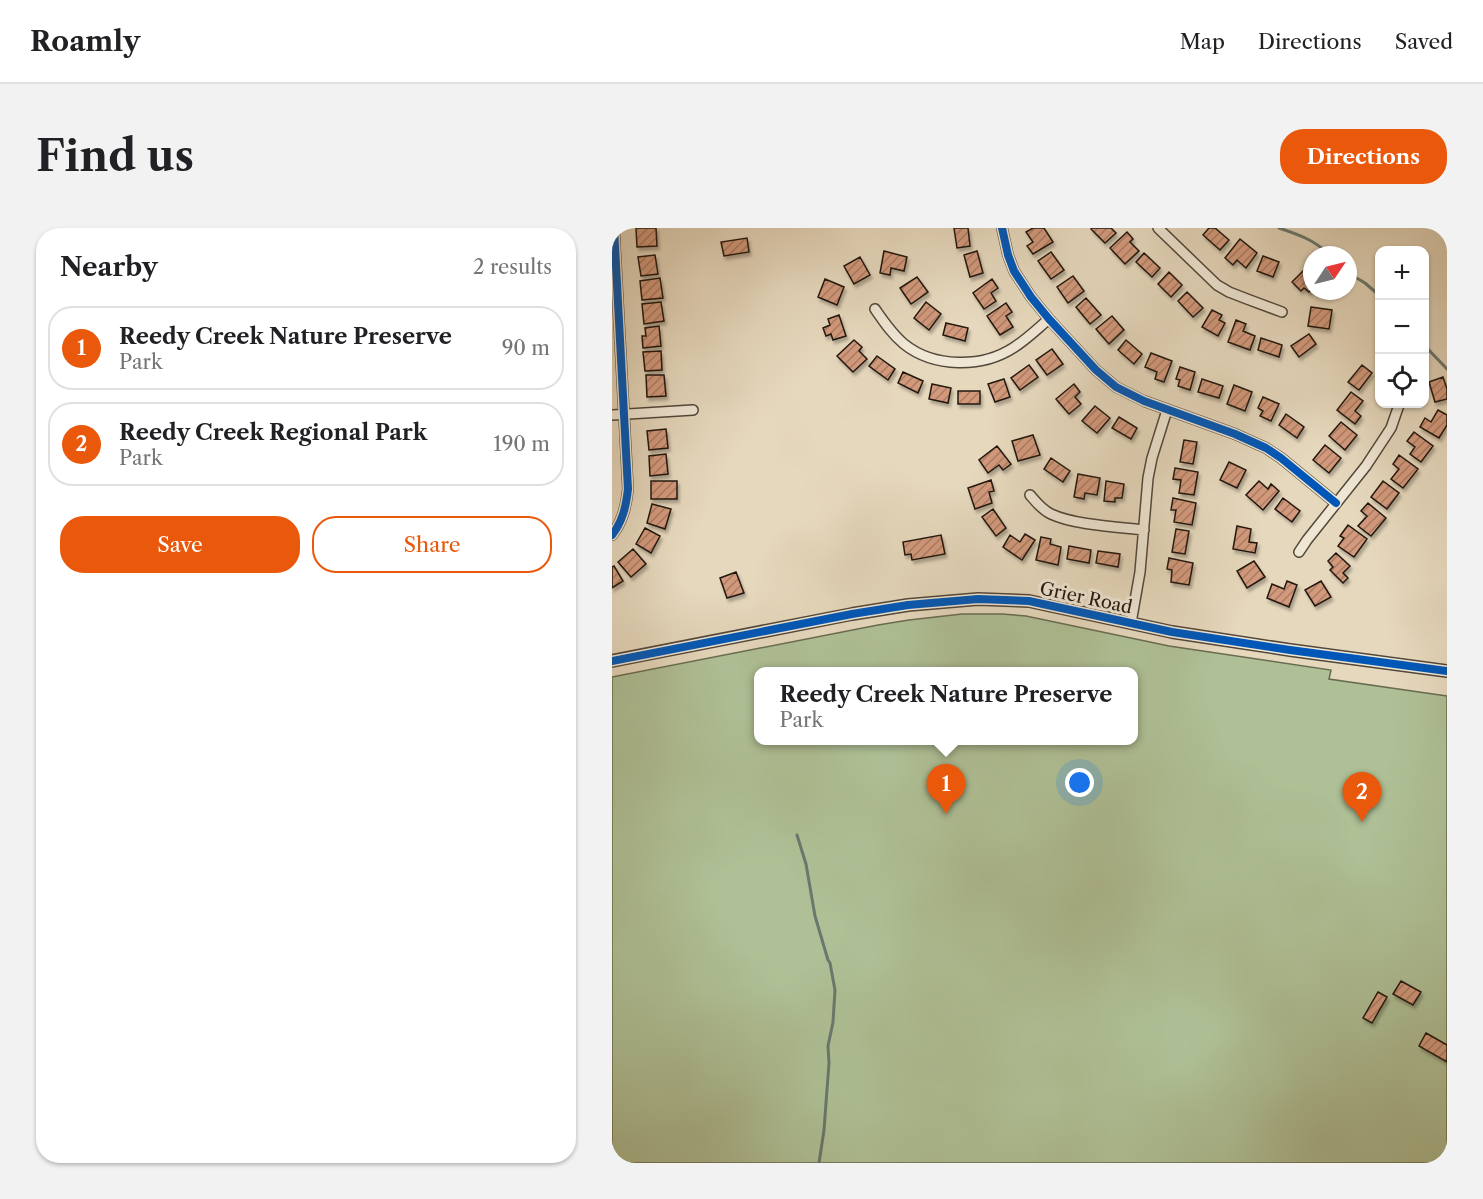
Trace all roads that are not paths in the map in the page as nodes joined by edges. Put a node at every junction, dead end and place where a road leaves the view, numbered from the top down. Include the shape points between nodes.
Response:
1 (614, 228) edge
2 (1002, 228) edge
3 (1158, 228) edge
4 (613, 239) edge
5 (875, 309) dead end
6 (1282, 312) dead end
7 (1049, 319) junction
8 (1398, 408) edge
9 (693, 410) dead end
10 (1167, 410) junction
11 (623, 414) junction
12 (612, 415) edge
13 (1030, 495) dead end
14 (1336, 503) junction
15 (1144, 530) junction
16 (612, 535) edge
17 (1299, 552) dead end
18 (1131, 623) junction
19 (612, 661) edge
20 (1447, 671) edge

1 - 4 street
2 - 7 street via 1014,271
3 - 6 street via 1217,285
4 - 11 street
5 - 7 street via 907,346 939,360 958,362 999,356
7 - 10 street via 1116,387
8 - 14 street via 1391,428
9 - 11 street
10 - 14 street via 1266,448
10 - 15 street via 1148,478
11 - 12 street
11 - 16 street via 628,489 626,508
13 - 15 street via 1049,514 1066,520
14 - 17 street
15 - 18 street
18 - 19 street, Grier Road via 1029,602 978,599 852,614
18 - 20 street, Grier Road

